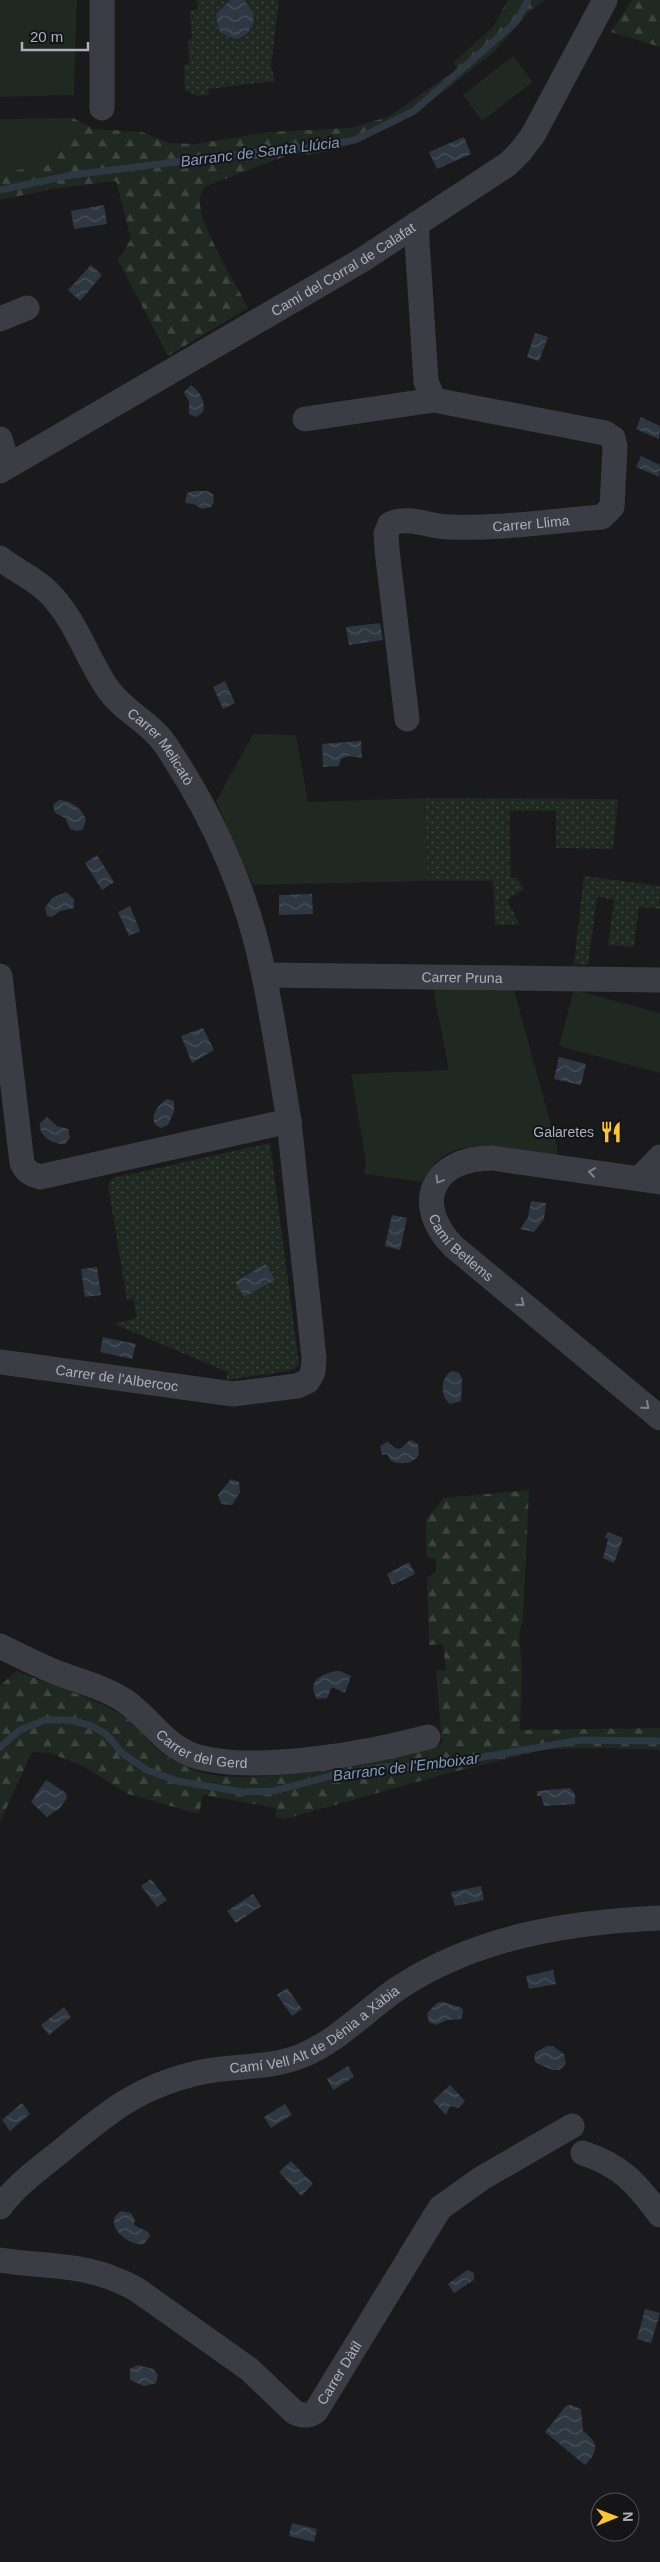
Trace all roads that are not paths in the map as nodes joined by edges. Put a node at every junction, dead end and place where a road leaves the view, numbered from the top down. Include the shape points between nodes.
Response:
1 (102, 0) edge
2 (605, 0) edge
3 (102, 108) dead end
4 (416, 224) junction
5 (27, 308) dead end
6 (0, 320) edge
7 (434, 400) junction
8 (305, 419) dead end
9 (0, 439) edge
10 (4, 468) edge
11 (0, 558) edge
12 (407, 719) dead end
13 (264, 975) junction
14 (0, 976) edge
15 (660, 980) edge
16 (289, 1121) junction
17 (660, 1157) edge
18 (650, 1180) edge
19 (0, 1362) edge
20 (660, 1418) edge
21 (0, 1646) edge
22 (428, 1737) dead end
23 (660, 1918) edge
24 (572, 2126) dead end
25 (583, 2154) dead end
26 (0, 2207) edge
27 (660, 2216) edge
28 (0, 2260) edge

1 - 3 street
2 - 4 street, Camí del Corral de Calafat via 533,135 520,152 491,177
4 - 7 street via 426,382
4 - 10 street, Camí del Corral de Calafat via 362,260
5 - 6 street
7 - 8 street, Carrer Llima
7 - 12 street, Carrer Llima via 605,433 613,438 615,447 612,507 602,517 473,527 446,527 404,520 390,524 386,534 387,550
9 - 10 street, Camí del Corral de Calafat
11 - 13 street, Carrer Melicatò via 49,592 108,689 158,734 190,783 230,865 248,913
13 - 15 street, Carrer Pruna
13 - 16 street, Carrer Melicatò
14 - 16 street via 25,1170 40,1177
16 - 19 street, Carrer de l'Albercoc via 314,1358 313,1372 308,1381 297,1386 233,1394
17 - 18 street, Camí Betlems
18 -> 20 street, Camí Betlems via 476,1158 452,1166 440,1177 433,1191 433,1210 436,1227 454,1247
21 - 22 street, Carrer del Gerd via 116,1696 136,1710 168,1741 201,1757 240,1762 290,1761 394,1747
23 - 26 street, Camí Vell Alt de Dénia a Xàbia via 578,1924 494,1943 424,1973 396,1990 331,2041 301,2056 196,2073 145,2090 110,2110 45,2163
24 - 28 street, Carrer Dàtil via 482,2178 440,2208 311,2415 294,2412 249,2369 117,2279 70,2267
25 - 27 street via 607,2161 626,2176

